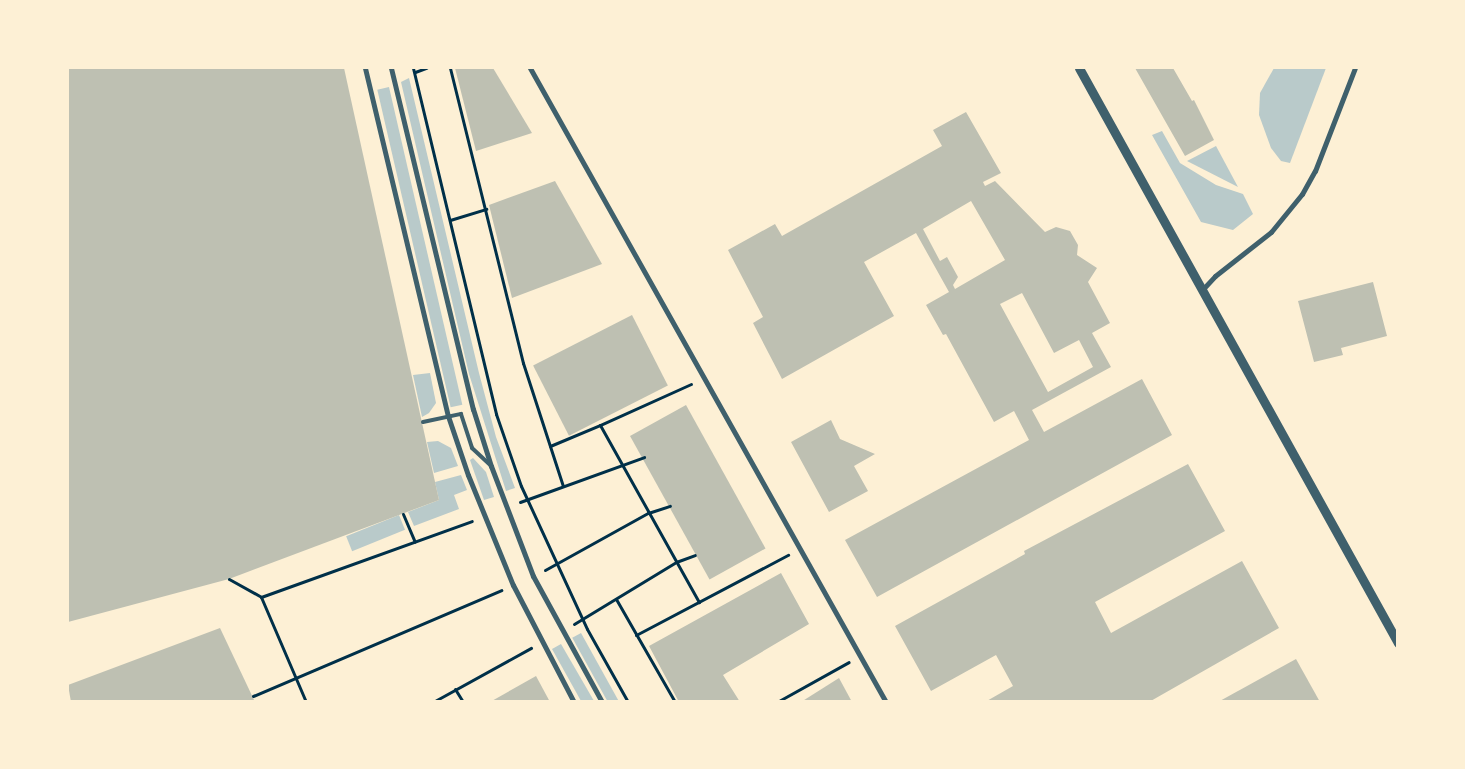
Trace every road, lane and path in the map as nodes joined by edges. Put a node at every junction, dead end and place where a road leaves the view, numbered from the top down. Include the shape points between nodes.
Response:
1 (365, 68) edge
2 (391, 68) edge
3 (414, 68) edge
4 (426, 68) edge
5 (450, 68) edge
6 (530, 68) edge
7 (1079, 68) edge
8 (1355, 68) edge
9 (415, 72) junction
10 (486, 209) junction
11 (450, 220) junction
12 (1202, 290) junction
13 (706, 377) junction
14 (448, 416) junction
15 (423, 422) dead end
16 (600, 426) junction
17 (550, 446) junction
18 (644, 457) dead end
19 (619, 463) junction
20 (491, 466) junction
21 (562, 486) junction
22 (527, 499) junction
23 (670, 506) dead end
24 (403, 514) dead end
25 (648, 514) junction
26 (802, 548) junction
27 (556, 563) junction
28 (533, 576) junction
29 (229, 579) dead end
30 (513, 585) junction
31 (261, 597) junction
32 (616, 599) dead end
33 (699, 602) junction
34 (636, 635) junction
35 (1398, 642) edge
36 (861, 657) junction
37 (295, 676) junction
38 (455, 690) dead end
39 (253, 696) dead end
40 (306, 702) edge
41 (462, 702) edge
42 (574, 702) edge
43 (602, 702) edge
44 (628, 702) edge
45 (675, 702) edge
46 (777, 702) edge
47 (886, 702) edge

1 - 14 street
2 - 20 street via 473,409
3 - 9 path
4 - 9 path
5 - 10 path
6 - 13 street
7 - 12 street
8 - 12 street via 1322,155 1302,194 1272,232
9 - 11 path
10 - 11 path
10 - 17 path via 523,363
11 - 22 path via 496,414
12 - 35 street
13 - 16 path
13 - 26 street
14 - 15 lane
14 - 20 lane via 462,414 472,448
14 - 30 street via 468,475
16 - 17 path
16 - 19 path
17 - 21 path
18 - 19 path
19 - 21 path
19 - 25 path
20 - 28 street
21 - 22 path
22 - 27 path
23 - 25 path
24 - 31 path via 415,542
25 - 27 path
25 - 33 path
26 - 33 path
26 - 36 street
27 - 28 path
27 - 44 path via 587,629
28 - 43 street
29 - 31 path
30 - 37 path
30 - 42 street
31 - 37 path
32 - 34 path
33 - 34 path
34 - 45 path
36 - 46 path
36 - 47 street
37 - 39 path
37 - 40 path
38 - 41 path

